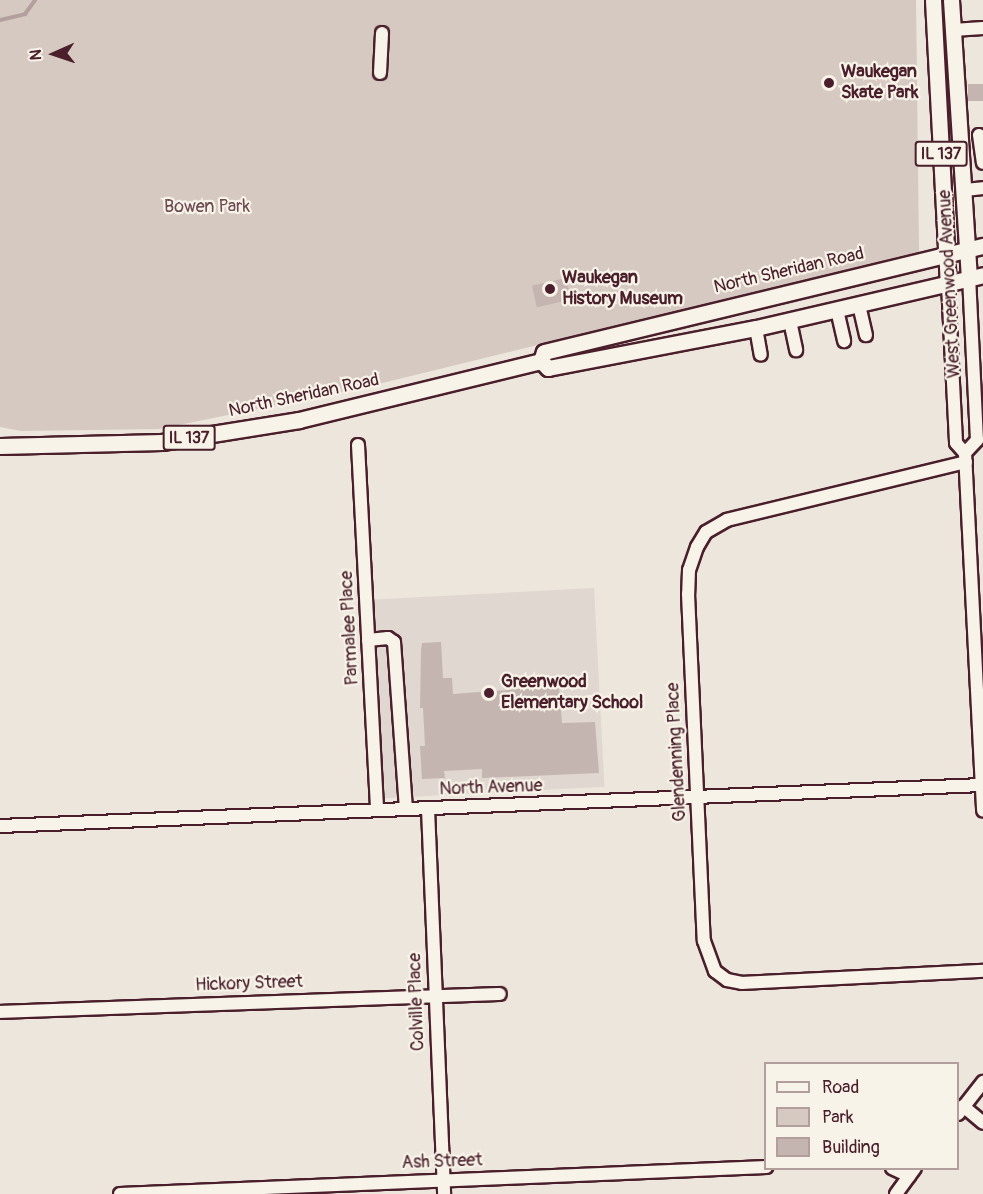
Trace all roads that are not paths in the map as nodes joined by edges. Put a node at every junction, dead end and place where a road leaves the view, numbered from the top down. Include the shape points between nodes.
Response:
1 (933, 0) edge
2 (951, 0) edge
3 (983, 28) edge
4 (953, 30) junction
5 (382, 33) dead end
6 (380, 73) dead end
7 (981, 135) edge
8 (962, 138) junction
9 (983, 163) edge
10 (983, 188) edge
11 (965, 190) junction
12 (975, 248) edge
13 (946, 254) junction
14 (976, 277) edge
15 (948, 284) junction
16 (859, 305) junction
17 (837, 310) junction
18 (790, 321) junction
19 (756, 328) junction
20 (866, 335) dead end
21 (844, 341) dead end
22 (978, 348) edge
23 (796, 350) dead end
24 (761, 355) dead end
25 (541, 361) junction
26 (358, 445) dead end
27 (0, 446) edge
28 (966, 457) junction
29 (368, 640) junction
30 (982, 785) edge
31 (698, 798) junction
32 (406, 809) junction
33 (428, 809) junction
34 (377, 810) junction
35 (983, 811) edge
36 (0, 826) edge
37 (983, 971) edge
38 (435, 994) junction
39 (500, 994) dead end
40 (0, 1011) edge
41 (983, 1082) edge
42 (960, 1110) edge
43 (983, 1123) edge
44 (764, 1167) edge
45 (912, 1172) edge
46 (443, 1180) junction
47 (120, 1194) edge
48 (444, 1194) edge
49 (896, 1194) edge

1 - 13 main road, IL 137
2 - 4 main road, West Greenwood Avenue / IL 137
3 - 4 street
4 - 8 main road, West Greenwood Avenue / IL 137
5 - 6 street
7 - 8 street
7 - 9 street
8 - 11 main road, West Greenwood Avenue / IL 137
10 - 11 street
11 - 12 main road, West Greenwood Avenue / IL 137
12 - 13 main road, North Sheridan Road
12 - 14 main road, West Greenwood Avenue / IL 137
13 - 15 main road
13 - 25 main road, North Sheridan Road / IL 137 via 544,352
14 - 15 main road, North Sheridan Road / IL 137
14 - 22 street, West Greenwood Avenue
15 - 16 main road, North Sheridan Road / IL 137
15 - 28 street, West Greenwood Avenue via 956,443
16 - 17 main road, North Sheridan Road / IL 137
16 - 20 street
17 - 18 main road, North Sheridan Road / IL 137
17 - 21 street
18 - 19 main road, North Sheridan Road / IL 137
18 - 23 street
19 - 24 street
19 - 25 main road, North Sheridan Road / IL 137 via 548,368
22 - 28 street, West Greenwood Avenue via 978,440
25 - 27 main road, North Sheridan Road / IL 137 via 299,420 162,442
26 - 29 street, Parmalee Place
28 - 30 street, West Greenwood Avenue
28 - 31 street, Glendenning Place via 727,520 706,532 689,570
29 - 32 street via 388,638 394,642
29 - 34 street, Parmalee Place
30 - 31 street, North Avenue
30 - 35 street, West Greenwood Avenue
31 - 33 street, North Avenue
31 - 37 street, Glendenning Place via 704,941 710,963 727,980 742,983
32 - 33 street, North Avenue
32 - 34 street, North Avenue
33 - 38 street, Colville Place
34 - 36 street, North Avenue
38 - 39 street, Hickory Street
38 - 40 street, Hickory Street
38 - 46 street, Colville Place
41 - 42 street
42 - 43 street
44 - 46 street, Ash Street
45 - 49 street
46 - 47 street, Ash Street
46 - 48 street, Colville Place

